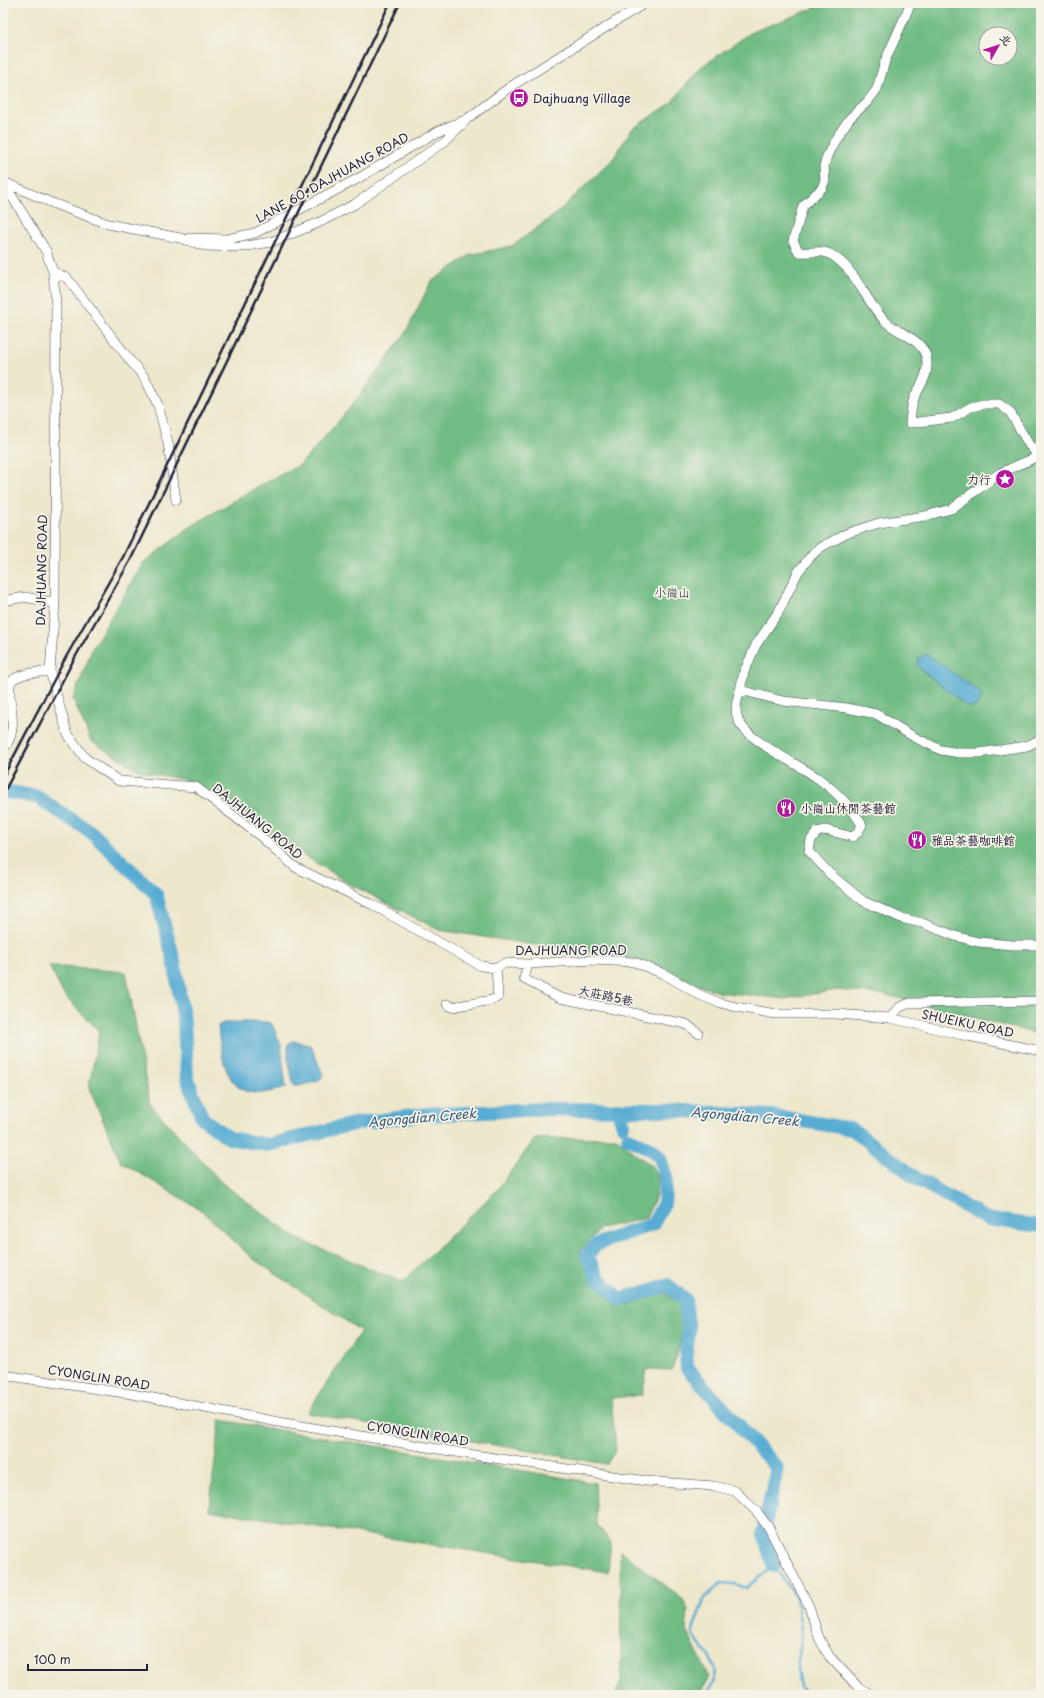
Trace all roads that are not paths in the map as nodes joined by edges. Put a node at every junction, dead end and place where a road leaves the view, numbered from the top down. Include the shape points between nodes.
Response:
1 (645, 3) edge
2 (911, 3) edge
3 (467, 119) junction
4 (3, 182) edge
5 (180, 238) junction
6 (53, 272) junction
7 (1040, 455) edge
8 (176, 500) dead end
9 (3, 601) edge
10 (55, 603) junction
11 (50, 671) junction
12 (740, 690) junction
13 (1041, 739) edge
14 (3, 746) edge
15 (1041, 945) edge
16 (528, 964) junction
17 (496, 968) junction
18 (1041, 1001) edge
19 (446, 1004) dead end
20 (890, 1018) junction
21 (698, 1033) dead end
22 (1041, 1051) edge
23 (3, 1375) edge
24 (872, 1695) edge

1 - 3 street, LANE 60, DAJHUANG ROAD via 510,87
2 - 7 street via 885,61 877,89 850,118 836,138 826,161 822,188 803,206 793,241 799,252 820,250 836,258 854,277 875,311 920,346 926,356 927,371 914,397 910,423 952,418 971,407 999,404 1010,412 1029,445
3 - 5 street, LANE 60, DAJHUANG ROAD via 438,130 359,178 255,233 227,239
3 - 5 street, LANE 60, DAJHUANG ROAD via 445,141 356,204 285,237 241,247 204,246
4 - 5 street, LANE 60, DAJHUANG ROAD via 108,224
4 - 6 street, DAJHUANG ROAD via 46,251
6 - 8 street via 67,278 145,378 158,405 168,443
6 - 10 street, DAJHUANG ROAD via 56,305
7 - 12 street via 1000,473 951,509 879,523 848,533 821,547 798,572 779,611 756,645 744,672
9 - 10 street via 25,596
10 - 11 street, DAJHUANG ROAD
11 - 14 street via 18,676 10,683 14,720 10,738 6,746
11 - 17 street, DAJHUANG ROAD via 67,733 86,758 119,781 196,787 260,836 294,867 373,906 481,966
12 - 13 street via 783,701 876,714 940,750 980,753 1027,746
12 - 15 street via 736,708 738,721 747,732 815,777 848,807 862,825 853,837 826,830 817,832 811,840 809,851 863,901 900,918 978,942 1014,946
16 - 17 street, DAJHUANG ROAD via 505,962
16 - 20 street, DAJHUANG ROAD via 593,960 634,962 664,974 700,995 736,1008 776,1014 836,1014
16 - 21 street, 大莊路5巷 via 524,979 560,998 686,1024
17 - 19 street via 498,997 452,1007
18 - 20 street via 910,1003 900,1007
20 - 22 street, SHUEIKU ROAD
23 - 24 street, CYONGLIN ROAD via 132,1394 468,1454 646,1481 714,1486 735,1491 769,1528 809,1606 819,1638 829,1656 858,1687

